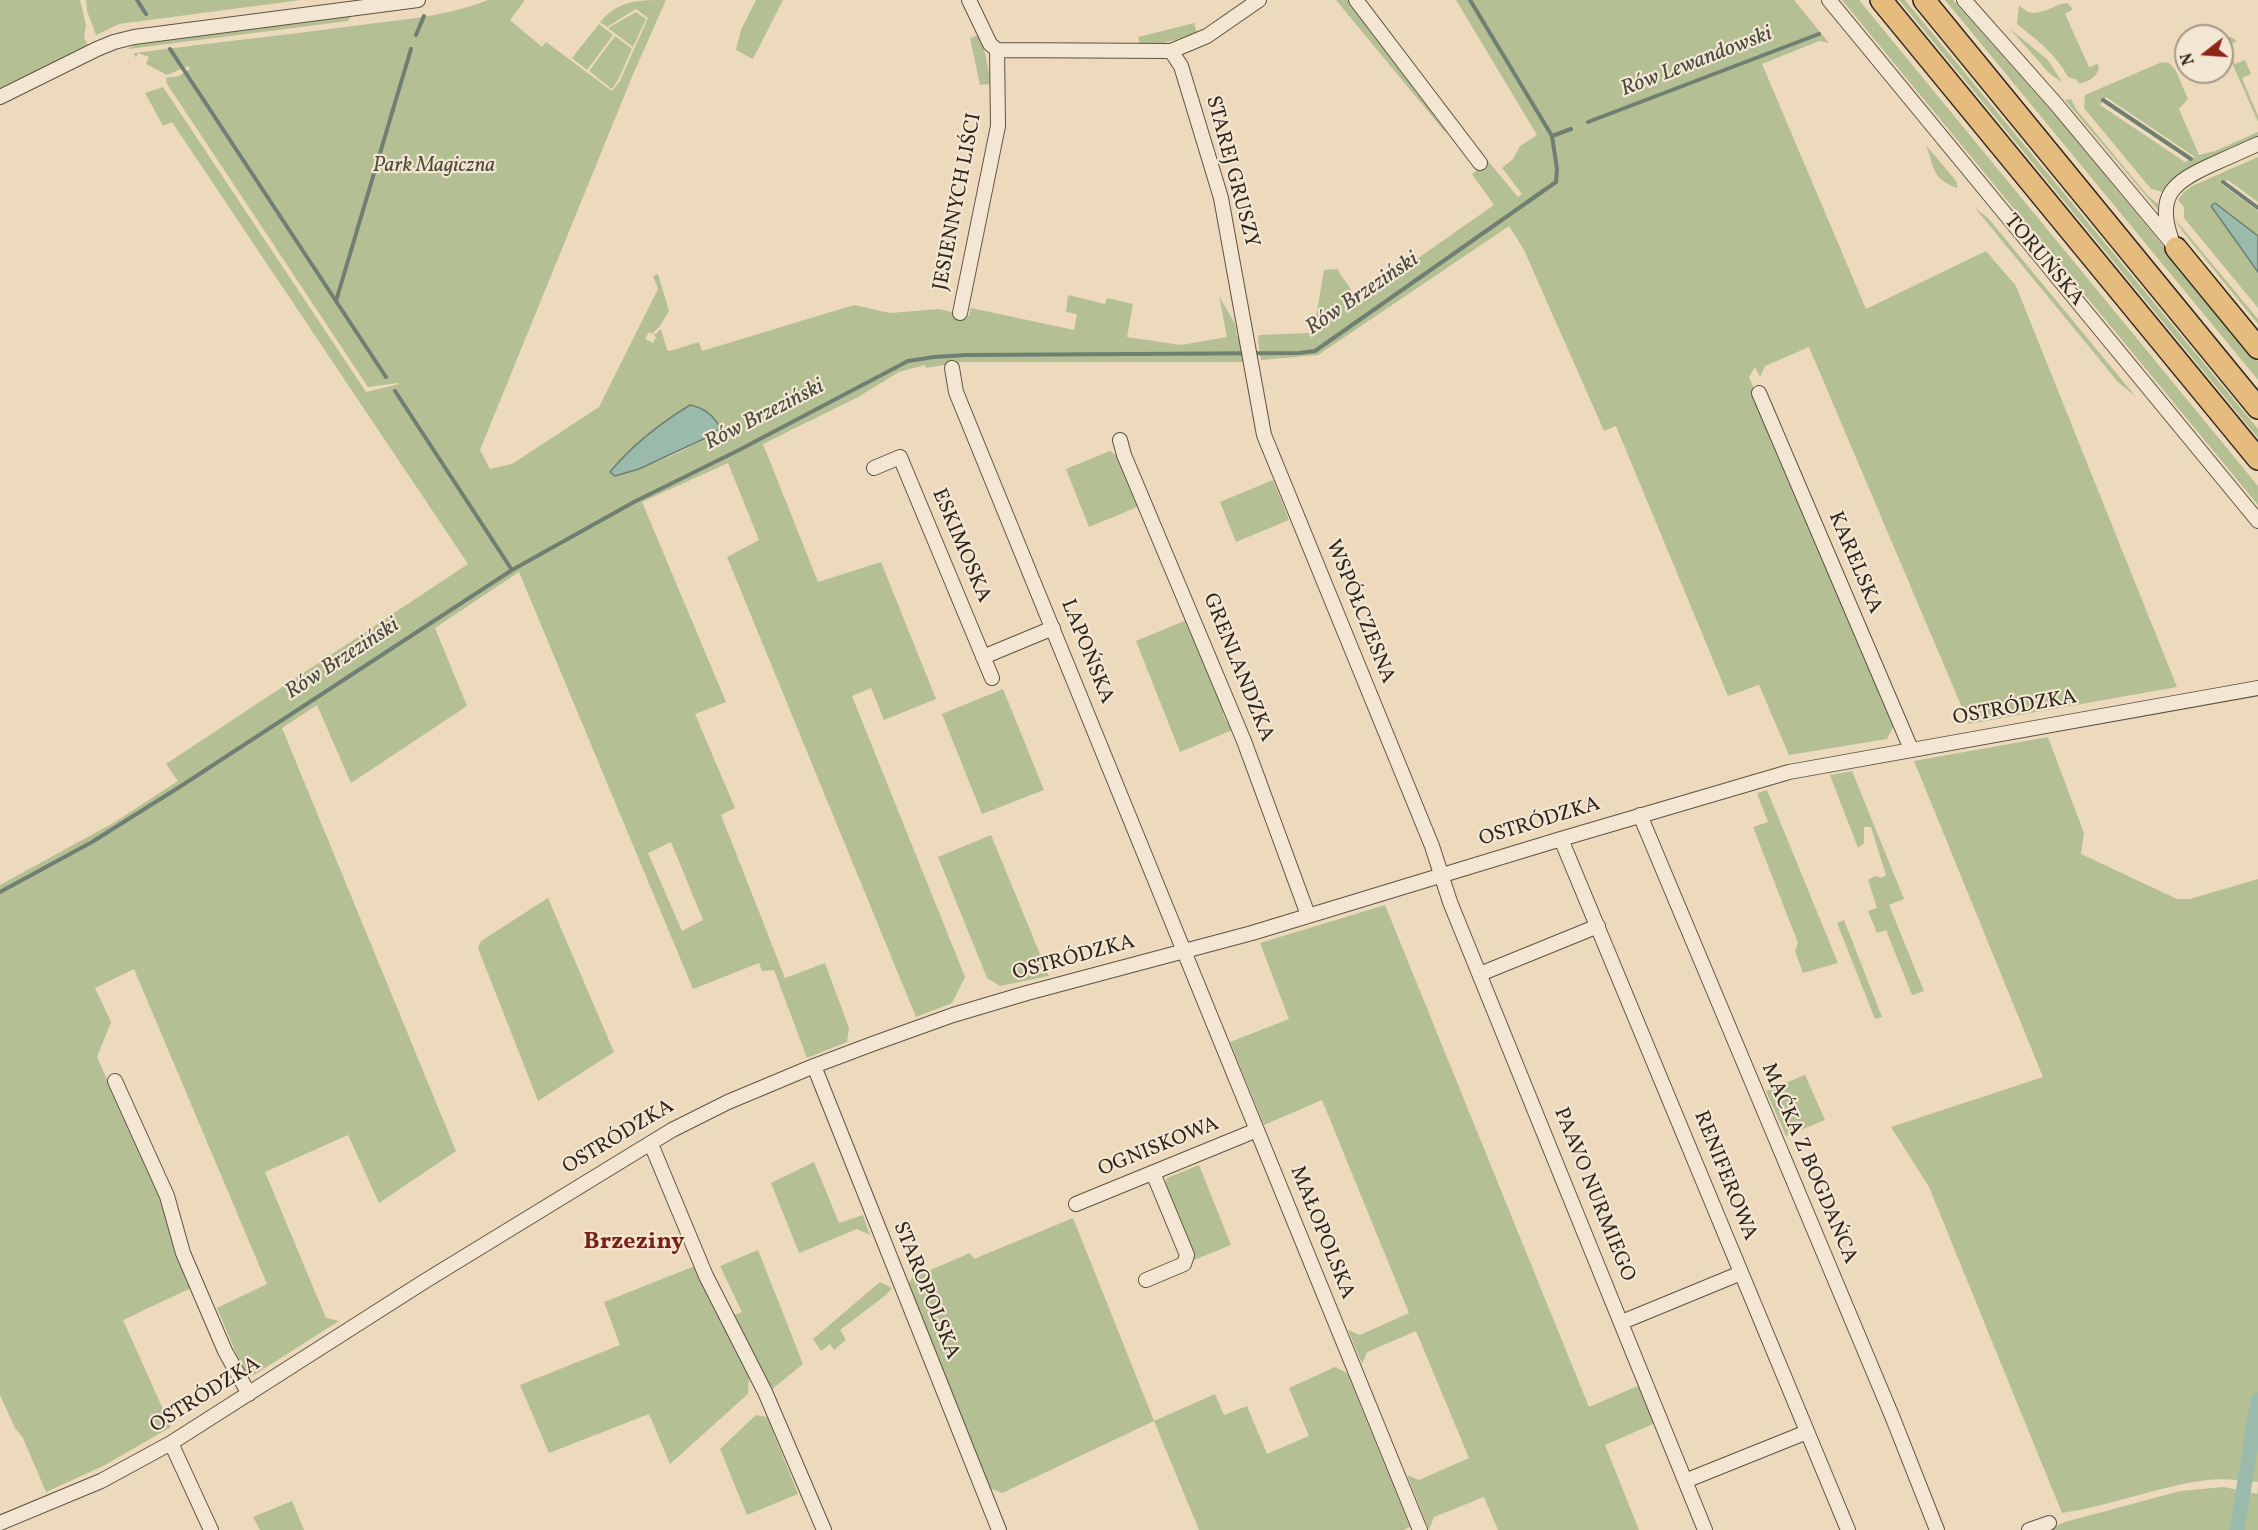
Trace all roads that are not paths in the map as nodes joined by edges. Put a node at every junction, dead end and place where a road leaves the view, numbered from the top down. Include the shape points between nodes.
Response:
1 (418, 0) edge
2 (969, 0) edge
3 (1259, 0) edge
4 (1356, 0) edge
5 (1829, 0) edge
6 (1881, 0) edge
7 (1924, 0) edge
8 (1964, 0) edge
9 (997, 51) junction
10 (1171, 51) junction
11 (0, 97) edge
12 (2258, 144) edge
13 (1480, 163) dead end
14 (2176, 248) junction
15 (960, 313) dead end
16 (2258, 348) edge
17 (1251, 361) joint
18 (952, 368) dead end
19 (1760, 393) dead end
20 (2258, 408) edge
21 (1120, 440) dead end
22 (2258, 459) edge
23 (874, 468) dead end
24 (2258, 521) edge
25 (1053, 628) junction
26 (983, 657) junction
27 (992, 678) dead end
28 (2258, 688) edge
29 (1911, 749) junction
30 (1640, 815) junction
31 (1561, 838) junction
32 (1440, 875) junction
33 (1308, 915) junction
34 (1598, 926) junction
35 (1184, 951) junction
36 (1480, 974) junction
37 (814, 1066) junction
38 (115, 1082) dead end
39 (1257, 1130) junction
40 (651, 1144) junction
41 (1153, 1173) junction
42 (1076, 1204) dead end
43 (1741, 1273) junction
44 (1146, 1280) dead end
45 (1622, 1322) junction
46 (249, 1394) junction
47 (1807, 1432) junction
48 (171, 1443) junction
49 (1685, 1481) junction
50 (0, 1523) edge
51 (2049, 1523) dead end
52 (212, 1530) edge
53 (824, 1530) edge
54 (999, 1530) edge
55 (1420, 1530) edge
56 (1705, 1530) edge
57 (1848, 1530) edge
58 (1937, 1530) edge
59 (2029, 1530) edge

1 - 11 street via 134,37 97,49
2 - 9 street
3 - 10 street via 1214,32
4 - 13 street
5 - 24 street, TORUŃSKA
6 - 22 highway, TORUŃSKA
7 - 20 highway
8 - 14 street
9 - 10 street
9 - 15 street, JESIENNYCH LIŚCI via 998,126
10 - 17 street, STAREJ GRUSZY via 1181,66 1221,198
12 - 14 street via 2190,174 2173,188 2165,210
14 - 16 highway
17 - 32 street, WSPÓŁCZESNA via 1264,435 1432,846
18 - 25 street, LAPOŃSKA via 956,392
19 - 29 street, KARELSKA
21 - 33 street, GRENLANDZKA via 1244,741
23 - 26 street, ESKIMOSKA via 900,457
25 - 26 street
25 - 35 street, LAPOŃSKA
26 - 27 street, ESKIMOSKA
28 - 29 street, OSTRÓDZKA
29 - 30 street, OSTRÓDZKA via 1789,772
30 - 31 street, OSTRÓDZKA
30 - 58 street, MAĆKA Z BOGDAŃCA
31 - 32 street, OSTRÓDZKA
31 - 34 street, RENIFEROWA
32 - 33 street, OSTRÓDZKA
32 - 36 street, PAAVO NURMIEGO
33 - 35 street, OSTRÓDZKA
34 - 36 street
34 - 43 street, RENIFEROWA
35 - 37 street, OSTRÓDZKA via 953,1015
35 - 39 street, MAŁOPOLSKA
36 - 45 street, PAAVO NURMIEGO
37 - 40 street, OSTRÓDZKA via 695,1118
37 - 54 street, STAROPOLSKA
38 - 46 street via 167,1196 183,1253 225,1351
39 - 41 street, OGNISKOWA
39 - 55 street, MAŁOPOLSKA
40 - 46 street, OSTRÓDZKA
40 - 53 street via 706,1276 769,1400
41 - 42 street, OGNISKOWA
41 - 44 street via 1187,1255 1184,1264
43 - 45 street
43 - 47 street, RENIFEROWA
45 - 49 street, PAAVO NURMIEGO
46 - 48 street, OSTRÓDZKA
47 - 49 street
47 - 57 street, RENIFEROWA
48 - 50 street, OSTRÓDZKA via 100,1481
48 - 52 street
49 - 56 street, PAAVO NURMIEGO
51 - 59 street

